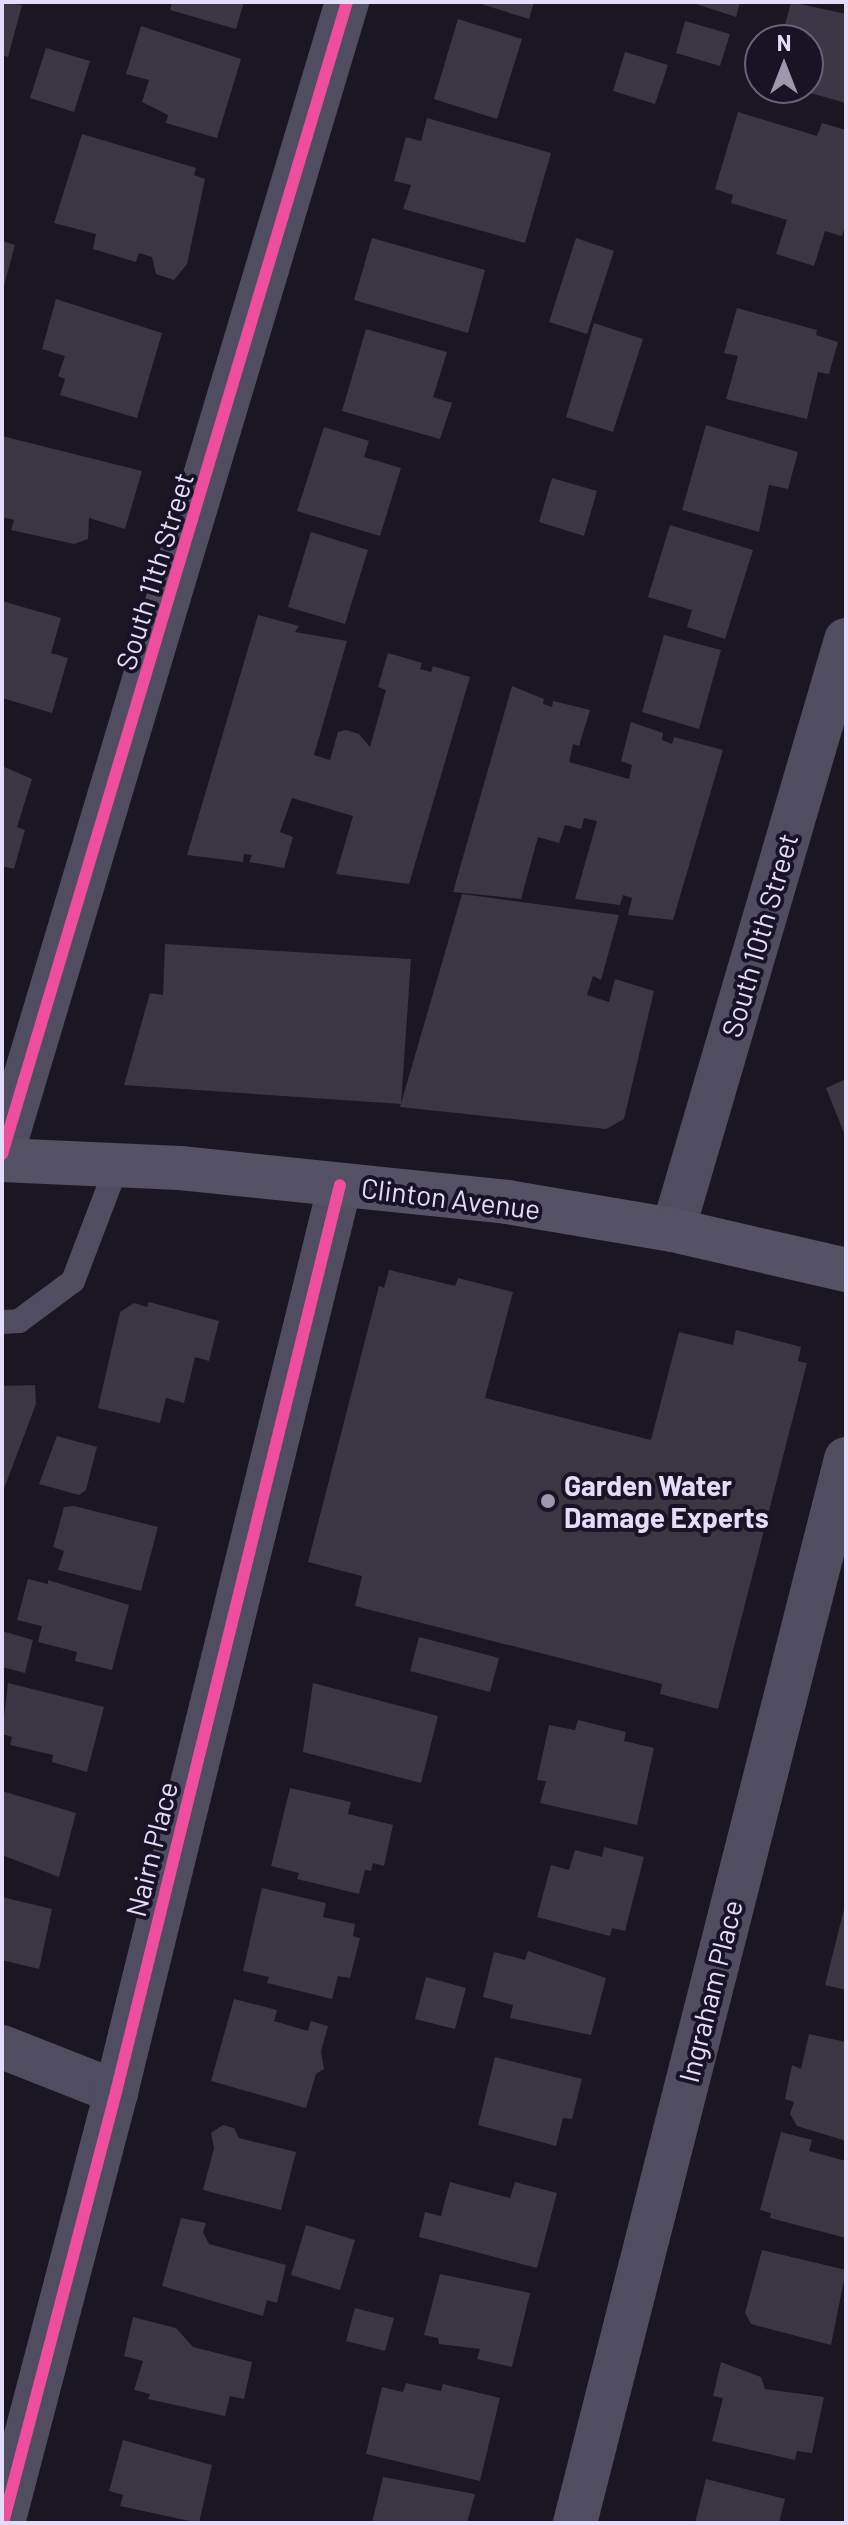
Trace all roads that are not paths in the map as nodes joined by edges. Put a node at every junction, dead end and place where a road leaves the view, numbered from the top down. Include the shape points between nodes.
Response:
1 (347, 2) edge
2 (846, 640) edge
3 (2, 1154) edge
4 (2, 1160) edge
5 (117, 1166) junction
6 (340, 1185) junction
7 (673, 1230) junction
8 (846, 1270) edge
9 (2, 1322) edge
10 (846, 1459) edge
11 (2, 2047) edge
12 (116, 2092) junction
13 (3, 2523) edge
14 (575, 2523) edge

1 - 3 street, South 11th Street
2 - 7 street, South 10th Street
4 - 5 main road, Clinton Avenue
5 - 6 main road, Clinton Avenue
5 - 9 lane via 73,1281 19,1321
6 - 7 main road, Clinton Avenue via 507,1202
6 - 12 street, Nairn Place
7 - 8 main road, Clinton Avenue
10 - 14 street, Ingraham Place
11 - 12 street
12 - 13 street, Nairn Place

